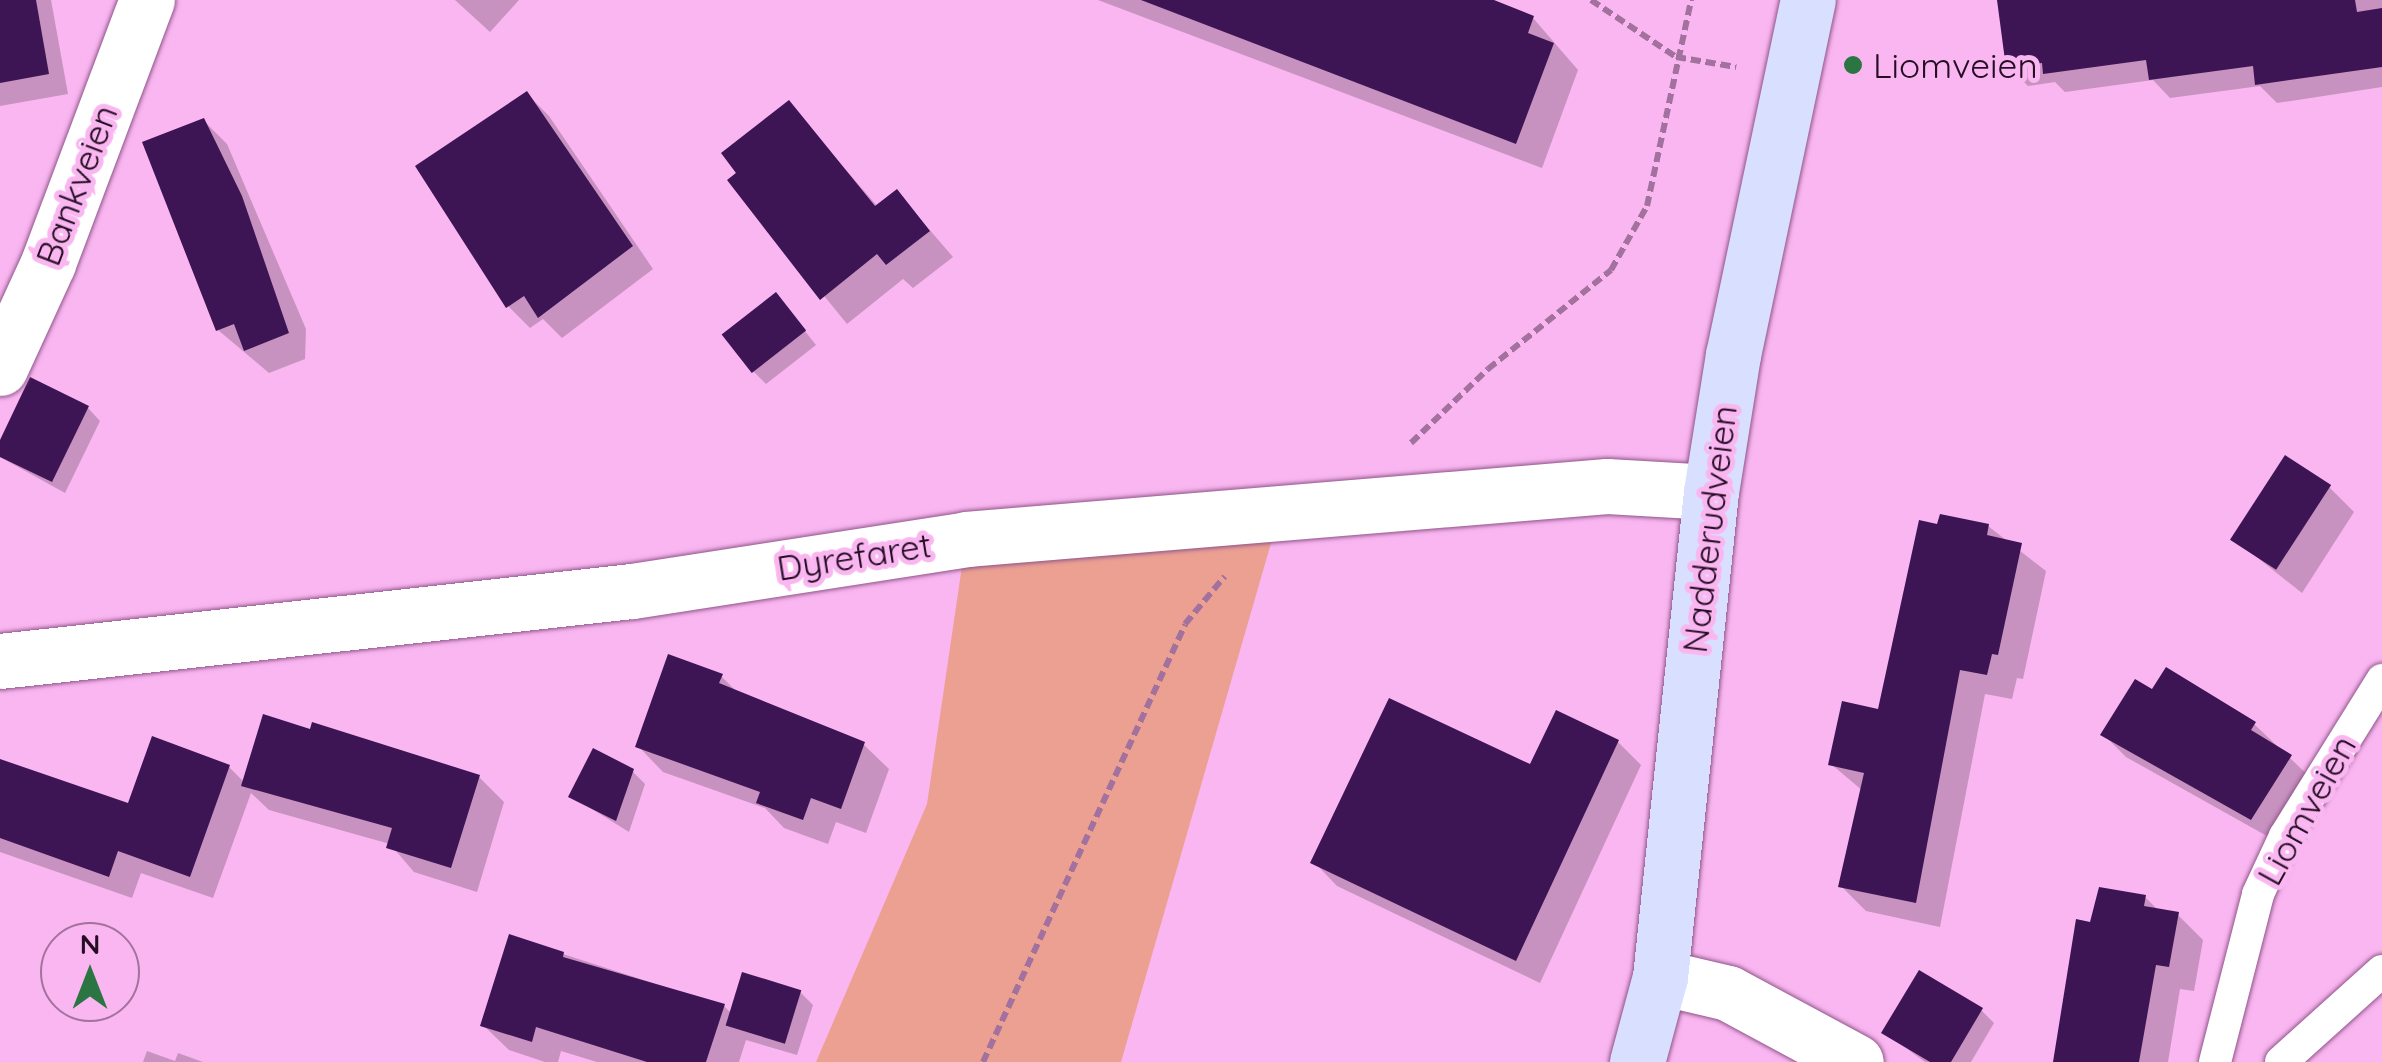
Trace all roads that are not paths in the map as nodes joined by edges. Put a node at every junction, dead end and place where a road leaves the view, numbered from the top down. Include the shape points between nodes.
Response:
1 (147, 0) edge
2 (1808, 0) edge
3 (0, 368) edge
4 (1712, 492) junction
5 (0, 661) edge
6 (2382, 680) edge
7 (2382, 971) edge
8 (1660, 977) junction
9 (1637, 1062) edge
10 (1856, 1062) edge
11 (2215, 1062) edge
12 (2281, 1062) edge

1 - 3 street, Bankveien via 48,263
2 - 4 main road, Nadderudveien via 1750,262
4 - 5 street, Dyrefaret via 1607,486 966,539 632,591
4 - 8 main road, Nadderudveien
6 - 11 lane, Liomveien via 2285,836 2258,894
7 - 12 lane
8 - 9 main road, Nadderudveien
8 - 10 street via 1728,993

